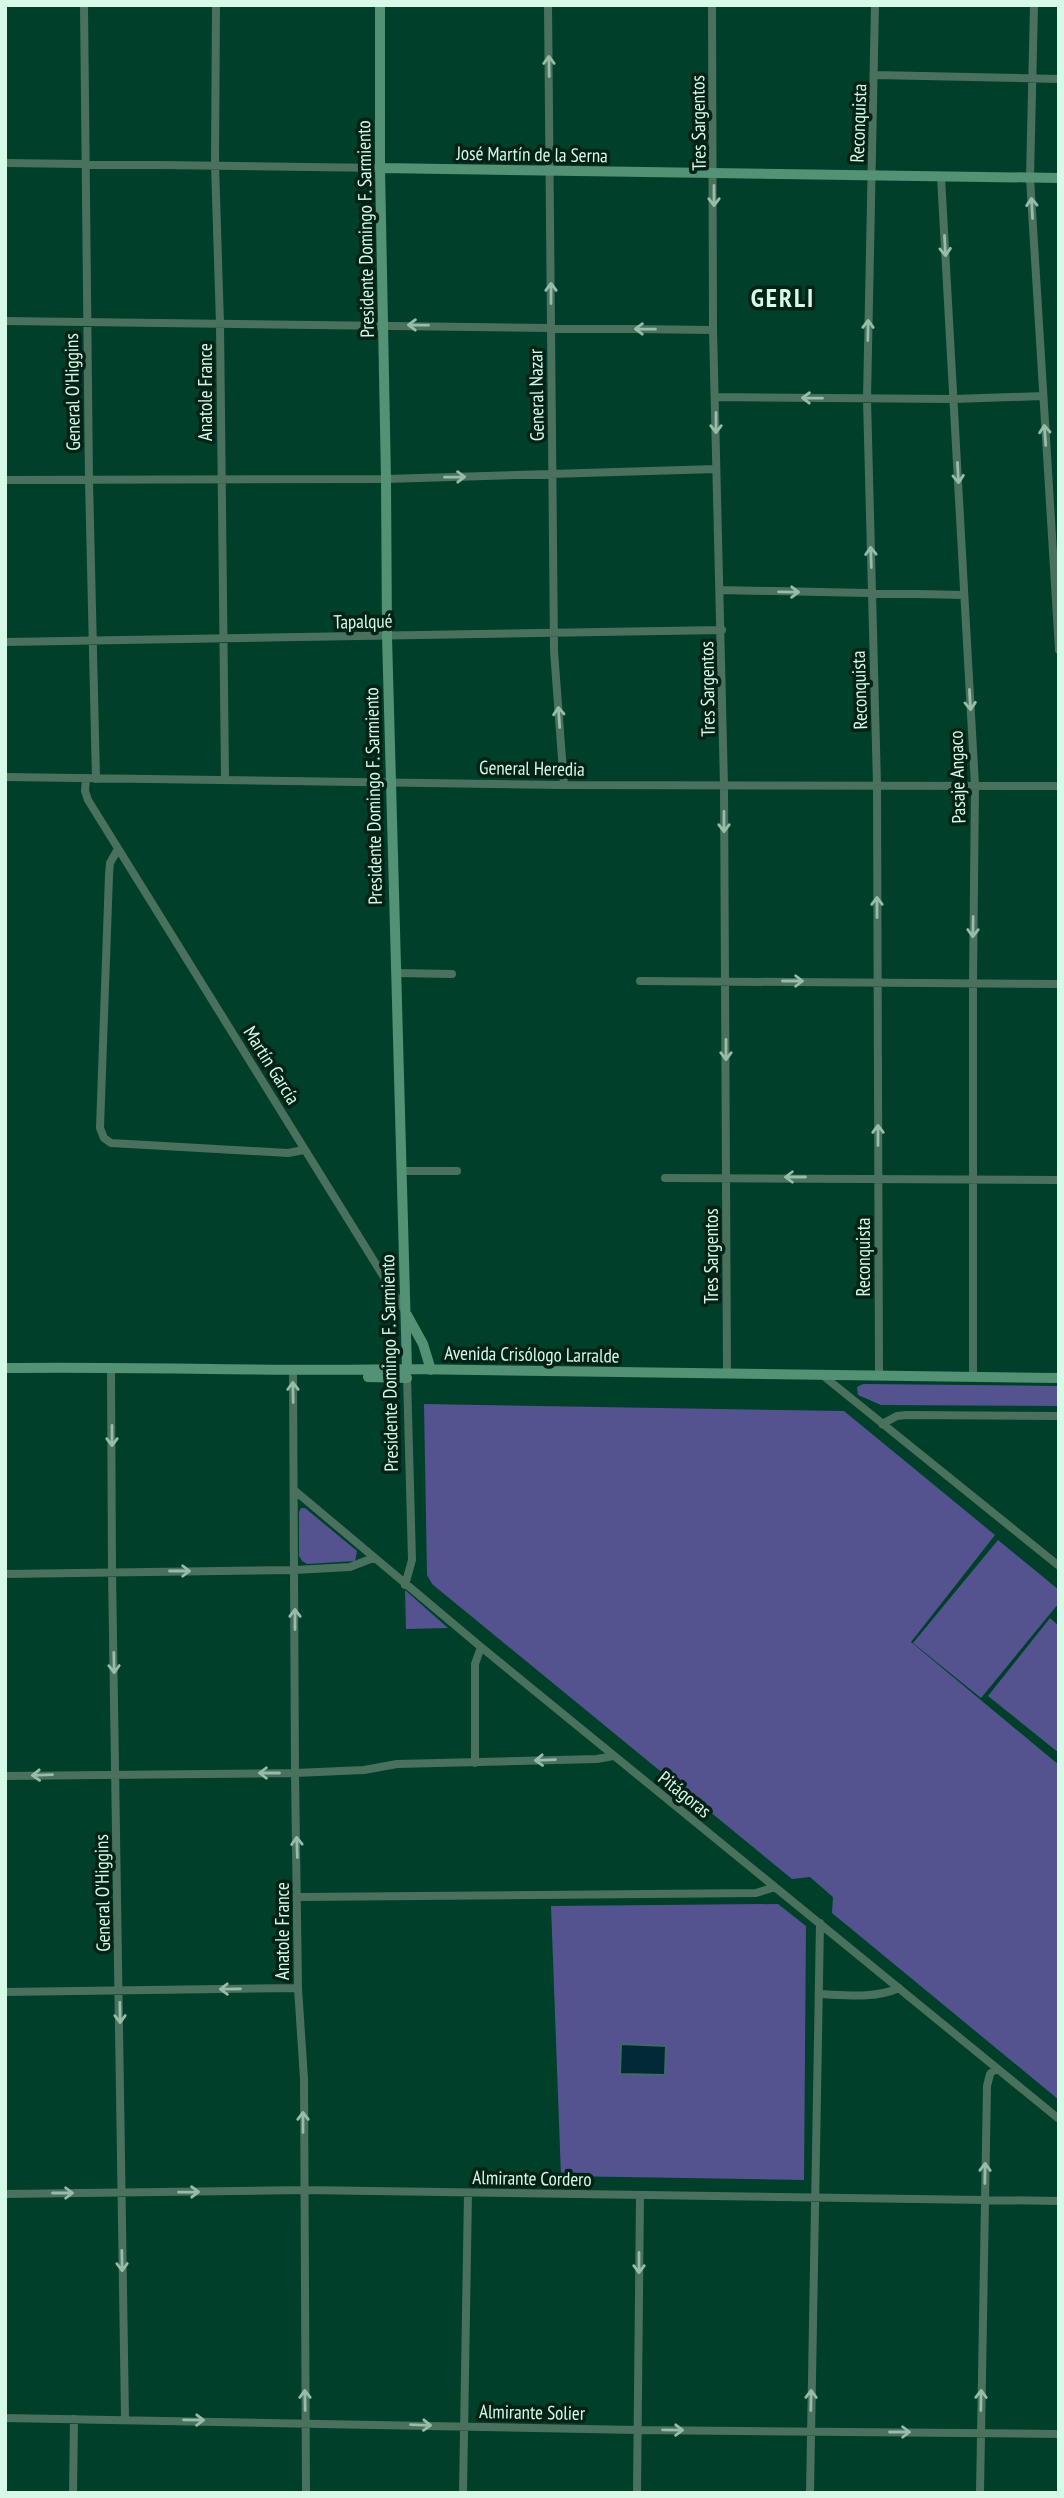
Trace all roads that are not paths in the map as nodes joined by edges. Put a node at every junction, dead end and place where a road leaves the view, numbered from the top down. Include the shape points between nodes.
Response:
1 (84, 5) edge
2 (216, 5) edge
3 (380, 5) edge
4 (548, 5) edge
5 (712, 5) edge
6 (875, 5) edge
7 (1034, 5) edge
8 (875, 75) junction
9 (1032, 78) junction
10 (1059, 79) edge
11 (5, 163) edge
12 (85, 164) junction
13 (215, 164) junction
14 (380, 168) junction
15 (551, 172) junction
16 (714, 173) junction
17 (872, 175) junction
18 (941, 177) junction
19 (1030, 178) junction
20 (1059, 178) edge
21 (5, 321) edge
22 (87, 322) junction
23 (220, 324) junction
24 (384, 325) junction
25 (551, 327) junction
26 (713, 330) junction
27 (1043, 396) junction
28 (716, 397) junction
29 (954, 398) junction
30 (867, 399) junction
31 (716, 470) junction
32 (553, 475) junction
33 (386, 479) junction
34 (5, 480) edge
35 (221, 480) junction
36 (89, 481) junction
37 (720, 590) junction
38 (872, 594) junction
39 (964, 595) junction
40 (722, 630) junction
41 (555, 635) junction
42 (387, 636) junction
43 (224, 640) junction
44 (5, 642) edge
45 (94, 642) junction
46 (1059, 650) edge
47 (5, 777) edge
48 (91, 779) junction
49 (225, 779) junction
50 (390, 783) junction
51 (564, 785) junction
52 (877, 785) junction
53 (724, 786) junction
54 (975, 786) junction
55 (1059, 786) edge
56 (118, 849) junction
57 (396, 973) junction
58 (452, 974) dead end
59 (640, 981) dead end
60 (725, 981) junction
61 (878, 981) junction
62 (973, 982) junction
63 (1059, 984) edge
64 (304, 1150) junction
65 (402, 1171) junction
66 (457, 1171) dead end
67 (726, 1177) junction
68 (878, 1177) junction
69 (665, 1178) dead end
70 (973, 1179) junction
71 (1059, 1180) edge
72 (406, 1312) junction
73 (111, 1367) junction
74 (5, 1368) edge
75 (293, 1370) junction
76 (432, 1370) junction
77 (727, 1373) junction
78 (407, 1374) junction
79 (821, 1374) junction
80 (879, 1375) junction
81 (973, 1376) junction
82 (1059, 1378) edge
83 (1059, 1416) edge
84 (882, 1424) junction
85 (294, 1490) junction
86 (373, 1558) junction
87 (1059, 1566) edge
88 (295, 1570) junction
89 (112, 1572) junction
90 (5, 1574) edge
91 (405, 1585) junction
92 (481, 1647) junction
93 (613, 1756) junction
94 (475, 1763) junction
95 (116, 1773) junction
96 (295, 1773) junction
97 (5, 1776) edge
98 (775, 1887) junction
99 (299, 1897) junction
100 (820, 1923) junction
101 (298, 1988) junction
102 (899, 1988) junction
103 (119, 1991) junction
104 (5, 1992) edge
105 (819, 1994) junction
106 (996, 2067) junction
107 (1059, 2119) edge
108 (303, 2190) junction
109 (121, 2193) junction
110 (468, 2193) junction
111 (5, 2194) edge
112 (640, 2195) junction
113 (814, 2197) junction
114 (984, 2200) junction
115 (1059, 2201) edge
116 (5, 2418) edge
117 (125, 2418) junction
118 (74, 2419) junction
119 (306, 2422) junction
120 (463, 2427) junction
121 (638, 2430) junction
122 (811, 2431) junction
123 (981, 2433) junction
124 (1059, 2434) edge
125 (72, 2493) edge
126 (306, 2493) edge
127 (463, 2493) edge
128 (637, 2493) edge
129 (810, 2493) edge
130 (980, 2493) edge

1 - 12 street, General O'Higgins
2 - 13 street, Anatole France
3 - 14 street, Presidente Domingo F. Sarmiento
15 -> 4 street, General Nazar
5 - 16 street, Tres Sargentos
6 - 8 street, Reconquista
7 - 9 street
8 - 9 street
8 - 17 street, Reconquista
9 - 10 street
9 - 19 street
11 - 12 street, José Martín de la Serna
12 - 13 street, José Martín de la Serna
12 - 22 street, General O'Higgins
13 - 14 street, José Martín de la Serna
13 - 23 street, Anatole France
14 - 15 street, José Martín de la Serna
14 - 24 street, Presidente Domingo F. Sarmiento
15 - 16 street, José Martín de la Serna
25 -> 15 street, General Nazar
16 - 17 street, José Martín de la Serna
16 -> 26 street, Tres Sargentos
17 - 18 street, José Martín de la Serna
30 -> 17 street, Reconquista
18 - 19 street, José Martín de la Serna
18 -> 29 street, Pasaje Angaco
19 - 20 street, José Martín de la Serna
27 -> 19 street
21 - 22 street
22 - 23 street
22 - 36 street, General O'Higgins
23 - 24 street
23 - 35 street, Anatole France
25 -> 24 street
24 - 33 street, Presidente Domingo F. Sarmiento
26 -> 25 street
25 - 32 street, General Nazar
26 - 28 street, Tres Sargentos
27 - 29 street
46 -> 27 street
30 -> 28 street
28 -> 31 street, Tres Sargentos
29 - 30 street
29 -> 39 street, Pasaje Angaco
38 -> 30 street, Reconquista
31 - 32 street
31 - 37 street, Tres Sargentos
33 -> 32 street
32 - 41 street, General Nazar
33 - 35 street
33 - 42 street, Presidente Domingo F. Sarmiento
34 - 36 street
35 - 36 street
35 - 43 street, Anatole France
36 - 45 street, General O'Higgins
37 -> 38 street
37 - 40 street, Tres Sargentos
38 - 39 street
38 - 52 street, Reconquista
39 -> 54 street, Pasaje Angaco
40 - 41 street, Tapalqué
40 - 53 street, Tres Sargentos
41 - 42 street, Tapalqué
51 -> 41 street, General Nazar
42 - 43 street, Tapalqué
42 - 50 street, Presidente Domingo F. Sarmiento
43 - 45 street, Tapalqué
43 - 49 street, Anatole France
44 - 45 street, Tapalqué
45 - 48 street, General O'Higgins
47 - 48 street, General Heredia
48 - 49 street, General Heredia
48 - 56 street, Martín García via 85,791 88,800
49 - 50 street, General Heredia
50 - 51 street, General Heredia
50 - 57 street, Presidente Domingo F. Sarmiento
51 - 53 street, General Heredia
52 - 53 street, General Heredia
52 - 54 street, General Heredia
61 -> 52 street, Reconquista
53 -> 60 street, Tres Sargentos
54 - 55 street, General Heredia
54 -> 62 street, Pasaje Angaco
56 - 64 street, Martín García
56 - 64 street via 109,875 100,1128 104,1138 111,1143 288,1153
57 - 58 street
57 - 65 street, Presidente Domingo F. Sarmiento
59 - 60 street
60 -> 61 street
60 -> 67 street, Tres Sargentos
61 - 62 street
68 -> 61 street, Reconquista
62 - 63 street
62 - 70 street, Pasaje Angaco
64 - 72 street, Martín García
65 - 66 street
65 - 72 street, Presidente Domingo F. Sarmiento
68 -> 67 street
67 - 69 street
67 - 77 street, Tres Sargentos
68 - 70 street
68 - 80 street, Reconquista
70 - 71 street
70 - 81 street, Pasaje Angaco
72 - 76 street, Martín García
72 - 78 street, Presidente Domingo F. Sarmiento
73 - 74 street, Avenida Crisólogo Larralde
73 - 75 street, Avenida Crisólogo Larralde
73 -> 89 street, General O'Higgins
75 - 78 street, Avenida Crisólogo Larralde
85 -> 75 street, Anatole France
76 - 77 street, Avenida Crisólogo Larralde
76 - 78 street, Avenida Crisólogo Larralde
77 - 79 street, Avenida Crisólogo Larralde
78 - 91 street, Presidente Domingo F. Sarmiento via 412,1560
79 - 80 street, Avenida Crisólogo Larralde
79 - 84 street
80 - 81 street, Avenida Crisólogo Larralde
81 - 82 street, Avenida Crisólogo Larralde
83 - 84 street via 906,1415
84 - 87 street
85 - 86 street, Pitágoras
85 - 88 street, Anatole France
86 - 88 street via 350,1567
86 - 91 street, Pitágoras
89 -> 88 street
96 -> 88 street, Anatole France
89 - 90 street
89 -> 95 street, General O'Higgins
91 - 92 street, Pitágoras
92 - 93 street, Pitágoras
92 - 94 street via 475,1664
93 -> 94 street
93 - 98 street, Pitágoras
94 - 96 street
96 -> 95 street
95 -> 97 street
95 - 103 street, General O'Higgins
99 -> 96 street, Anatole France
98 - 99 street via 756,1893
98 - 100 street, Pitágoras
99 - 101 street, Anatole France
100 - 102 street, Pitágoras
100 - 105 street
101 -> 103 street
108 -> 101 street, Anatole France via 304,2079
102 - 105 street via 874,1996
102 - 106 street, Pitágoras
103 - 104 street
103 -> 109 street, General O'Higgins
105 - 113 street
106 - 107 street, Pitágoras
114 -> 106 street via 987,2086
109 -> 108 street, Almirante Cordero
108 - 110 street, Almirante Cordero
119 -> 108 street, Anatole France
111 -> 109 street, Almirante Cordero
109 -> 117 street, General O'Higgins
110 - 112 street, Almirante Cordero
110 - 120 street
112 - 113 street, Almirante Cordero
112 -> 121 street
113 - 114 street, Almirante Cordero
122 -> 113 street
114 - 115 street, Almirante Cordero
123 -> 114 street
116 - 118 street, Almirante Solier
117 - 118 street, Almirante Solier
117 -> 119 street, Almirante Solier
118 - 125 street
119 -> 120 street, Almirante Solier
119 - 126 street, Anatole France
120 - 121 street, Almirante Solier
120 - 127 street
121 -> 122 street, Almirante Solier
121 - 128 street
122 -> 123 street, Almirante Solier
122 - 129 street
123 - 124 street, Almirante Solier
123 - 130 street

